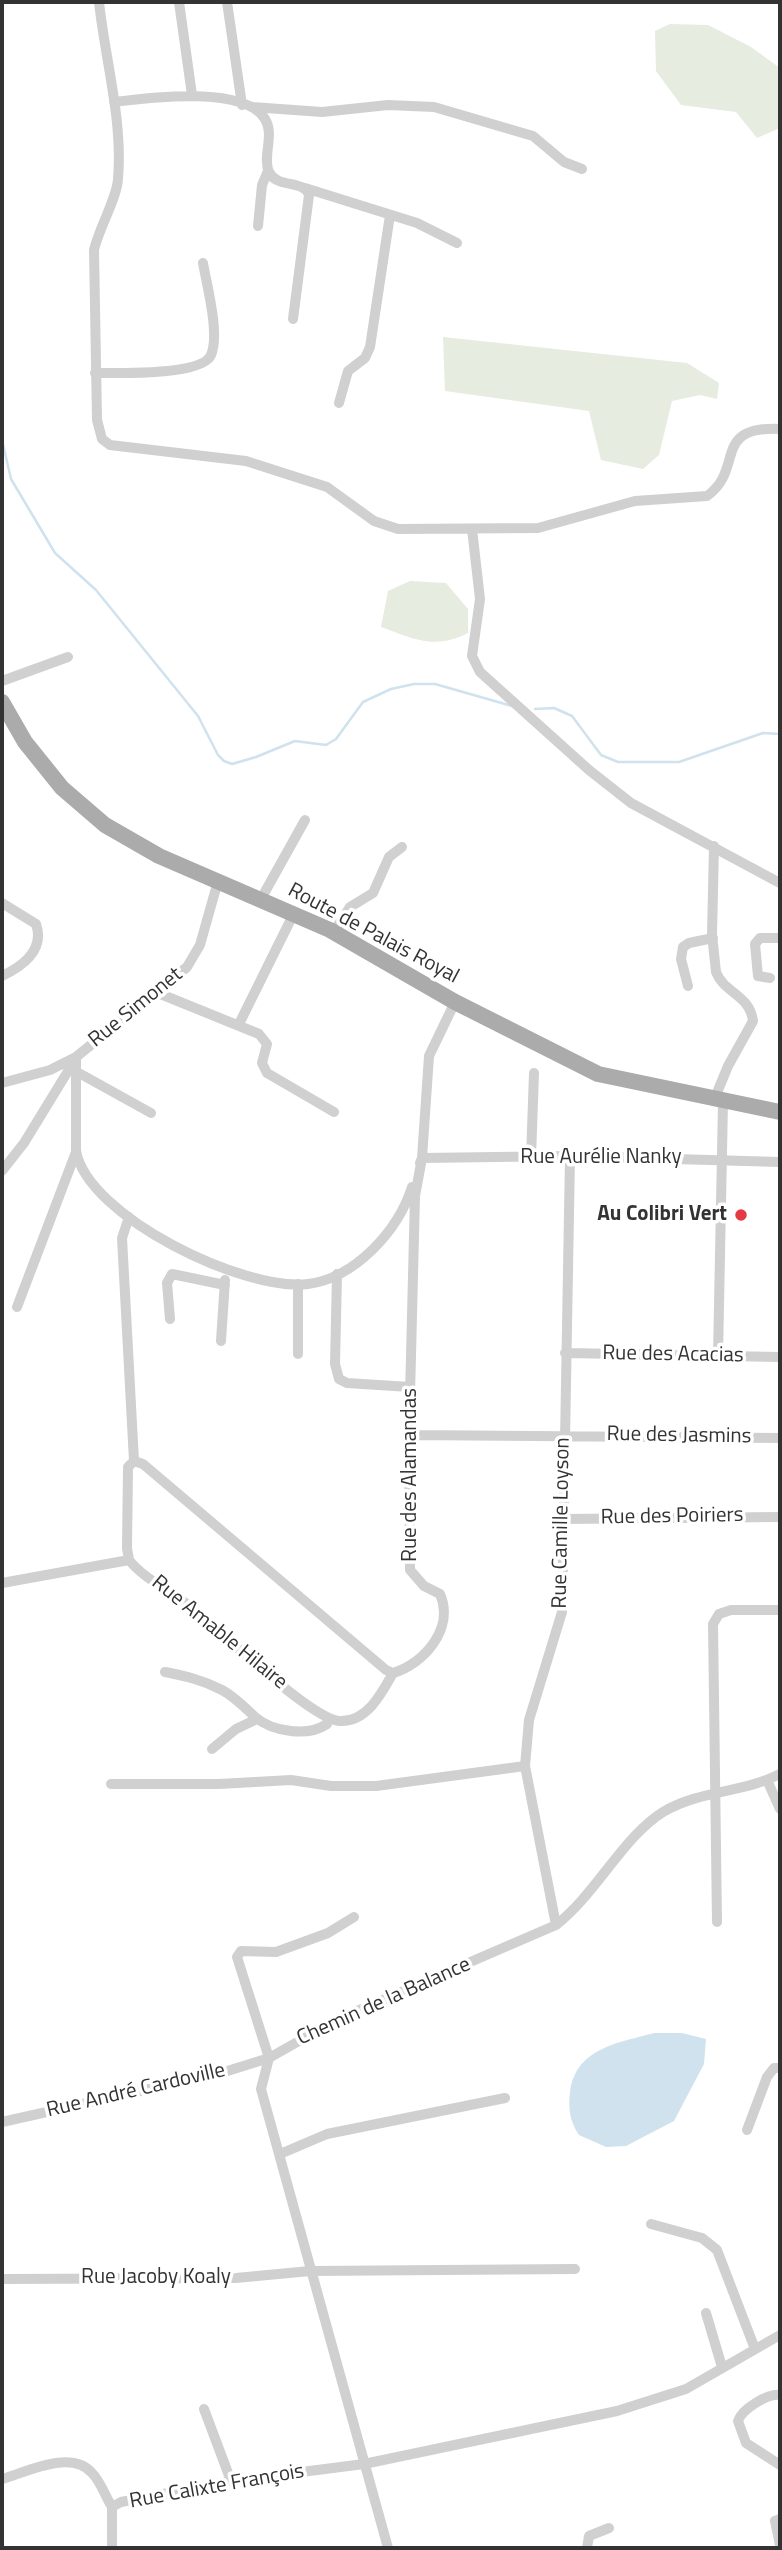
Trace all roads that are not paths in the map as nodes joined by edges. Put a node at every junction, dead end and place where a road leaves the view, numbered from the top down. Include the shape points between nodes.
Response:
1 (99, 2) edge
2 (179, 2) edge
3 (227, 2) edge
4 (192, 95) junction
5 (114, 102) junction
6 (245, 106) junction
7 (582, 169) dead end
8 (268, 171) junction
9 (301, 187) junction
10 (390, 215) junction
11 (258, 226) dead end
12 (457, 243) dead end
13 (203, 263) dead end
14 (293, 319) dead end
15 (95, 373) junction
16 (339, 403) dead end
17 (780, 429) edge
18 (472, 529) junction
19 (68, 657) dead end
20 (2, 681) edge
21 (2, 702) edge
22 (305, 820) dead end
23 (714, 846) junction
24 (402, 847) dead end
25 (218, 881) junction
26 (780, 883) edge
27 (261, 899) junction
28 (2, 903) edge
29 (294, 913) junction
30 (334, 933) junction
31 (713, 938) junction
32 (780, 938) edge
33 (2, 976) edge
34 (770, 978) dead end
35 (688, 986) dead end
36 (159, 993) junction
37 (455, 1002) junction
38 (239, 1024) junction
39 (76, 1057) junction
40 (77, 1072) junction
41 (534, 1073) dead end
42 (2, 1083) edge
43 (718, 1101) junction
44 (334, 1112) dead end
45 (780, 1112) edge
46 (150, 1113) dead end
47 (76, 1151) junction
48 (570, 1156) junction
49 (422, 1158) junction
50 (531, 1158) junction
51 (721, 1158) junction
52 (780, 1161) edge
53 (2, 1171) edge
54 (129, 1217) junction
55 (226, 1269) junction
56 (338, 1275) junction
57 (298, 1284) junction
58 (225, 1285) junction
59 (17, 1307) dead end
60 (170, 1319) dead end
61 (221, 1341) dead end
62 (565, 1353) junction
63 (298, 1354) dead end
64 (718, 1356) junction
65 (780, 1357) edge
66 (410, 1387) junction
67 (564, 1434) junction
68 (409, 1435) junction
69 (780, 1438) edge
70 (139, 1463) junction
71 (780, 1517) edge
72 (563, 1519) junction
73 (130, 1560) junction
74 (2, 1583) edge
75 (780, 1610) edge
76 (165, 1672) dead end
77 (393, 1673) junction
78 (257, 1719) junction
79 (328, 1719) junction
80 (212, 1749) dead end
81 (525, 1766) junction
82 (780, 1774) edge
83 (767, 1780) junction
84 (111, 1784) dead end
85 (715, 1791) junction
86 (780, 1809) edge
87 (354, 1917) dead end
88 (717, 1922) dead end
89 (556, 1925) junction
90 (269, 2058) junction
91 (780, 2068) edge
92 (505, 2098) dead end
93 (2, 2122) edge
94 (747, 2130) dead end
95 (279, 2154) junction
96 (651, 2224) dead end
97 (575, 2269) dead end
98 (310, 2271) junction
99 (2, 2279) edge
100 (706, 2313) dead end
101 (780, 2335) edge
102 (755, 2349) junction
103 (722, 2367) junction
104 (780, 2395) edge
105 (204, 2409) dead end
106 (364, 2464) junction
107 (780, 2465) edge
108 (2, 2479) edge
109 (231, 2480) junction
110 (112, 2507) junction
111 (780, 2519) edge
112 (609, 2528) dead end
113 (780, 2545) edge
114 (112, 2548) edge
115 (388, 2548) edge
116 (587, 2548) edge

1 - 5 street
2 - 4 street
3 - 6 street
4 - 5 street
4 - 6 street
5 - 15 street via 118,181 94,250
6 - 7 street via 308,112 388,105 434,107 533,136 564,162
6 - 8 street via 258,111 270,130
8 - 9 street via 275,179
8 - 11 street
9 - 10 street
9 - 14 street via 307,190 310,204
10 - 12 street
10 - 16 street via 370,347 365,358 348,371
13 - 15 street via 213,340 206,361 157,372
15 - 18 street via 99,431 110,445 246,461 327,487 385,526
17 - 18 street via 745,432 708,496 635,501 538,528
18 - 23 street via 480,600 471,647 480,672 631,803
19 - 20 street
21 - 25 main road, Route de Palais Royal via 25,742 62,788 105,825 159,856
22 - 27 street
23 - 26 street
23 - 31 street
24 - 30 street via 389,857 373,893 350,907
25 - 27 main road, Route de Palais Royal
25 - 36 street, Rue Simonet via 200,945 187,967
27 - 29 main road, Route de Palais Royal
28 - 33 street via 36,923 39,932 31,956
29 - 30 main road, Route de Palais Royal
29 - 38 street
30 - 37 main road, Route de Palais Royal
31 - 35 street via 683,947
31 - 43 street via 718,978 745,1000 753,1021 728,1066
32 - 34 street via 760,938 755,944 758,976
36 - 38 street
36 - 39 street, Rue Simonet
37 - 43 main road, Route de Palais Royal via 598,1074
37 - 49 street, Rue des Alamandas via 429,1056
38 - 44 street via 265,1039 268,1050 262,1063 267,1073
39 - 40 street
39 - 42 street, Rue Simonet via 50,1070
39 - 53 street
40 - 46 street
40 - 47 street
41 - 50 street
43 - 45 main road, Route de Palais Royal
43 - 51 street
47 - 54 street via 88,1178
47 - 59 street
48 - 50 street, Rue Aurélie Nanky
48 - 51 street, Rue Aurélie Nanky
48 - 62 street, Rue Camille Loyson
49 - 50 street, Rue Aurélie Nanky
49 - 56 street via 397,1218 373,1249
49 - 66 street, Rue des Alamandas via 415,1206
51 - 52 street, Rue Aurélie Nanky
51 - 64 street
54 - 55 street via 155,1237
54 - 70 street via 122,1238
55 - 57 street via 250,1278
55 - 58 street
56 - 57 street
56 - 66 street via 335,1364 339,1379
57 - 63 street
58 - 60 street via 173,1274 167,1283
58 - 61 street
62 - 64 street, Rue des Acacias
62 - 67 street, Rue Camille Loyson
64 - 65 street, Rue des Acacias
66 - 68 street, Rue des Alamandas
67 - 68 street, Rue des Jasmins
67 - 69 street, Rue des Jasmins
67 - 72 street, Rue Camille Loyson
68 - 77 street, Rue des Alamandas via 410,1570 424,1586 440,1594 444,1614 441,1630 424,1655
70 - 73 street via 128,1467
70 - 77 street
71 - 72 street, Rue des Poiriers
72 - 81 street, Rue Camille Loyson via 562,1612 529,1720
73 - 74 street
73 - 79 street, Rue Amable Hilaire
75 - 85 street via 731,1610 719,1614 713,1624
76 - 78 street via 190,1676 221,1690
77 - 79 street via 381,1697 363,1713 341,1721
78 - 79 street via 281,1729 308,1732 321,1728
78 - 80 street
81 - 84 street via 376,1786 291,1780
81 - 89 street, Rue Camille Loyson
82 - 83 street, Chemin de la Balance
83 - 85 street, Chemin de la Balance
83 - 86 street
85 - 88 street
85 - 89 street, Chemin de la Balance via 686,1800 647,1825 574,1911
87 - 90 street via 286,1949 241,1951 237,1957
89 - 90 street, Chemin de la Balance via 336,2020
90 - 93 street, Rue André Cardoville
90 - 95 street via 261,2089
91 - 94 street via 767,2077
92 - 95 street via 327,2134
95 - 98 street
96 - 102 street via 702,2238 717,2250
97 - 98 street, Rue Jacoby Koaly
98 - 99 street, Rue Jacoby Koaly via 236,2278
98 - 106 street
100 - 103 street
101 - 102 street, Rue Calixte François
102 - 103 street, Rue Calixte François
103 - 106 street, Rue Calixte François via 686,2389 617,2411
104 - 107 street via 766,2395 738,2421 746,2444
105 - 109 street
106 - 109 street, Rue Calixte François
106 - 115 street
108 - 110 street via 51,2463 85,2466
109 - 110 street, Rue Calixte François
110 - 114 street, Rue Calixte François
111 - 113 street via 774,2527
112 - 116 street via 589,2536

